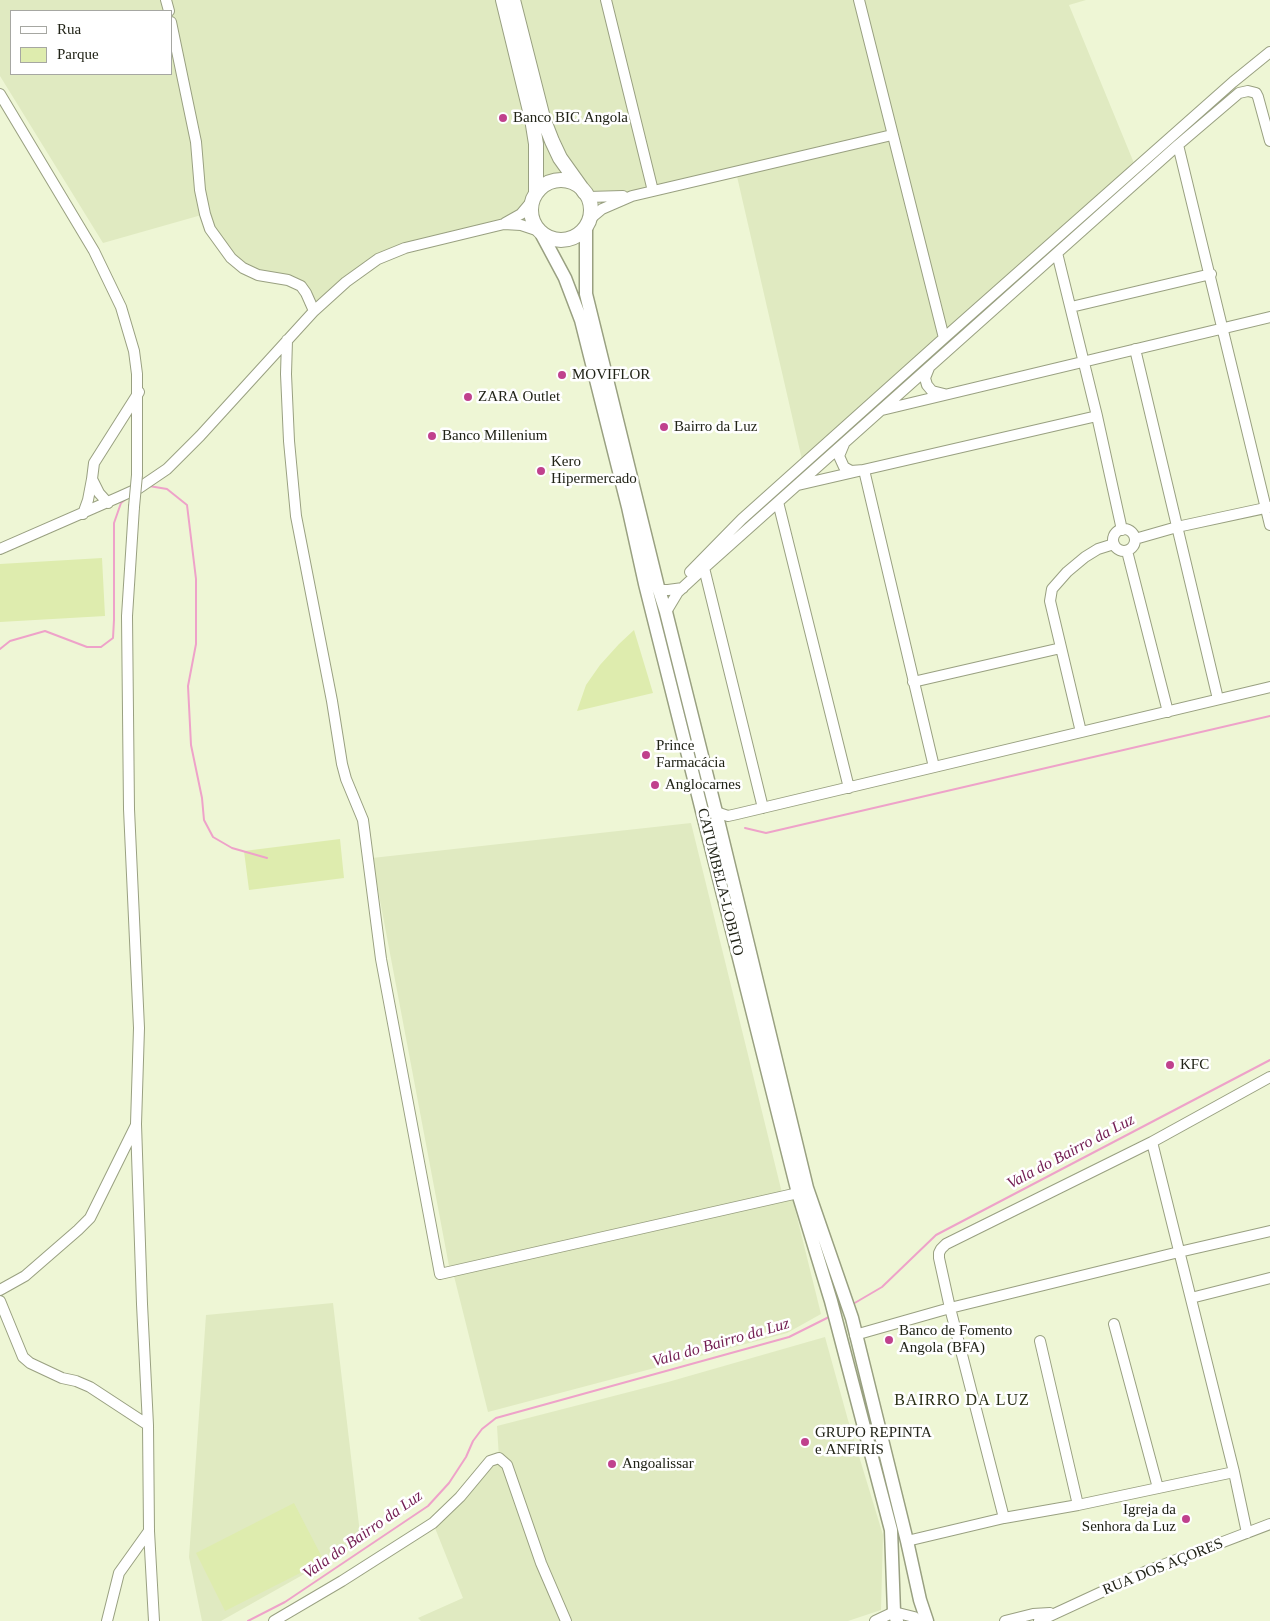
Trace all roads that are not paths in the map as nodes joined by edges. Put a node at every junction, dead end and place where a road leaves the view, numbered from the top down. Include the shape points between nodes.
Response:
1 (503, 0) edge
2 (513, 0) edge
3 (606, 0) edge
4 (859, 0) edge
5 (172, 27) edge
6 (1270, 52) edge
7 (0, 94) edge
8 (892, 135) junction
9 (1270, 141) edge
10 (1178, 145) junction
11 (653, 191) junction
12 (587, 195) junction
13 (632, 196) junction
14 (534, 197) junction
15 (588, 223) junction
16 (504, 224) junction
17 (541, 233) junction
18 (1057, 253) junction
19 (1211, 274) junction
20 (1071, 307) junction
21 (314, 311) junction
22 (1270, 317) edge
23 (1224, 328) junction
24 (944, 338) junction
25 (287, 340) junction
26 (1135, 349) junction
27 (1084, 362) junction
28 (929, 367) junction
29 (138, 392) junction
30 (947, 394) junction
31 (881, 410) junction
32 (1097, 416) junction
33 (846, 441) junction
34 (864, 470) junction
35 (92, 479) junction
36 (796, 486) junction
37 (778, 502) junction
38 (108, 503) junction
39 (1268, 508) edge
40 (84, 514) junction
41 (1270, 524) edge
42 (1177, 527) junction
43 (1122, 530) junction
44 (1135, 539) junction
45 (1114, 544) junction
46 (0, 549) edge
47 (1127, 551) junction
48 (704, 568) junction
49 (678, 589) junction
50 (658, 590) junction
51 (666, 612) junction
52 (1061, 648) junction
53 (914, 682) junction
54 (1270, 687) edge
55 (1218, 699) junction
56 (1168, 712) junction
57 (1082, 732) junction
58 (934, 767) junction
59 (849, 788) junction
60 (763, 808) junction
61 (716, 812) junction
62 (736, 814) junction
63 (720, 828) junction
64 (1270, 1078) edge
65 (136, 1124) junction
66 (1152, 1142) junction
67 (798, 1192) junction
68 (1270, 1231) edge
69 (1179, 1252) junction
70 (1270, 1278) edge
71 (0, 1290) edge
72 (1191, 1298) junction
73 (0, 1301) edge
74 (950, 1308) junction
75 (1114, 1324) dead end
76 (855, 1335) junction
77 (1040, 1341) dead end
78 (148, 1424) junction
79 (1234, 1472) junction
80 (1158, 1488) junction
81 (1078, 1505) junction
82 (1004, 1518) junction
83 (1270, 1524) edge
84 (149, 1531) junction
85 (1247, 1533) junction
86 (907, 1541) junction
87 (1056, 1612) junction
88 (896, 1616) edge
89 (107, 1621) edge
90 (154, 1621) edge
91 (274, 1621) edge
92 (566, 1621) edge
93 (875, 1621) edge
94 (920, 1621) edge
95 (927, 1621) edge
96 (1005, 1621) edge
97 (1039, 1621) edge

1 - 14 highway via 536,144
2 - 12 highway via 543,118 560,158
3 - 11 street
4 - 8 street
5 - 21 street via 210,229 231,258 243,268 301,286
6 - 24 street
7 - 29 street via 94,251 121,307 134,351
8 - 11 street
8 - 24 street
9 - 10 street via 1258,96 1243,91
10 - 18 street
10 - 19 street
11 - 13 street
12 - 13 street
12 - 14 highway via 578,186 560,180 543,186
12 - 15 highway via 591,210
13 - 15 street via 602,209
14 - 16 street via 521,214
14 - 17 highway via 530,210
15 - 17 highway via 570,239 551,239
15 - 50 main road, CATUMBELA-LOBITO via 586,294
16 - 17 street via 521,225
16 - 21 street via 390,253 346,282
17 - 67 main road, CATUMBELA-LOBITO via 565,278 582,320
18 - 20 street
18 - 28 street
19 - 20 street
19 - 23 street
20 - 27 street
21 - 25 street
22 - 23 street
23 - 26 street
23 - 39 street
24 - 49 street via 742,519
25 - 38 street via 167,469
25 - 67 street via 289,441 296,516 342,764 364,820 380,959 440,1274
26 - 27 street
26 - 42 street
27 - 30 street
27 - 32 street
28 - 30 street via 925,378 927,385 932,391
28 - 31 street
29 - 35 street via 94,463
29 - 65 street, bridge via 137,475 127,626 129,809 139,1028
30 - 31 street
31 - 33 street
32 - 34 street
32 - 43 street
33 - 34 street via 840,451 840,462 851,471
33 - 36 street
34 - 36 street
34 - 53 street
35 - 38 street
35 - 40 street
36 - 37 street
37 - 48 street
37 - 59 street
38 - 40 street
39 - 41 street
39 - 42 street
40 - 46 street
42 - 44 street
42 - 55 street
43 - 44 street via 1129,531
43 - 45 street via 1116,534
44 - 47 street
45 - 47 street via 1118,549
45 - 52 street via 1085,557 1052,588 1050,601
47 - 56 street
48 - 49 street
48 - 60 street
49 - 50 street
49 - 51 street
50 - 51 main road, CATUMBELA-LOBITO
51 - 61 main road, CATUMBELA-LOBITO
52 - 53 street
52 - 57 street
53 - 58 street
54 - 55 street
55 - 56 street
56 - 57 street
57 - 58 street
58 - 59 street
59 - 60 street
60 - 62 street
61 - 62 street via 728,816
61 - 63 main road, CATUMBELA-LOBITO
62 - 63 street
63 - 76 main road, CATUMBELA-LOBITO via 807,1188 845,1296
64 - 66 street
65 - 71 street via 90,1218 25,1276
65 - 78 street
66 - 69 street
66 - 74 street via 944,1246 939,1258
67 - 88 main road, CATUMBELA-LOBITO via 831,1301 891,1530
68 - 69 street
69 - 72 street
69 - 74 street
70 - 72 street
72 - 79 street
73 - 78 street via 23,1356 30,1363 90,1387
74 - 76 street
74 - 82 street
75 - 80 street
76 - 86 main road, CATUMBELA-LOBITO
77 - 81 street
78 - 84 street
79 - 80 street
79 - 85 street
80 - 81 street
81 - 82 street
82 - 86 street
83 - 85 street, RUA DOS AÇORES
84 - 89 street via 119,1573
84 - 90 street
85 - 87 street, RUA DOS AÇORES via 1147,1571
86 - 95 main road, CATUMBELA-LOBITO
87 - 96 street, RUA DOS AÇORES
87 - 97 street, RUA DOS AÇORES
88 - 93 street
88 - 94 street via 914,1617
91 - 92 street via 433,1522 460,1497 490,1460 499,1458 507,1465 541,1564

